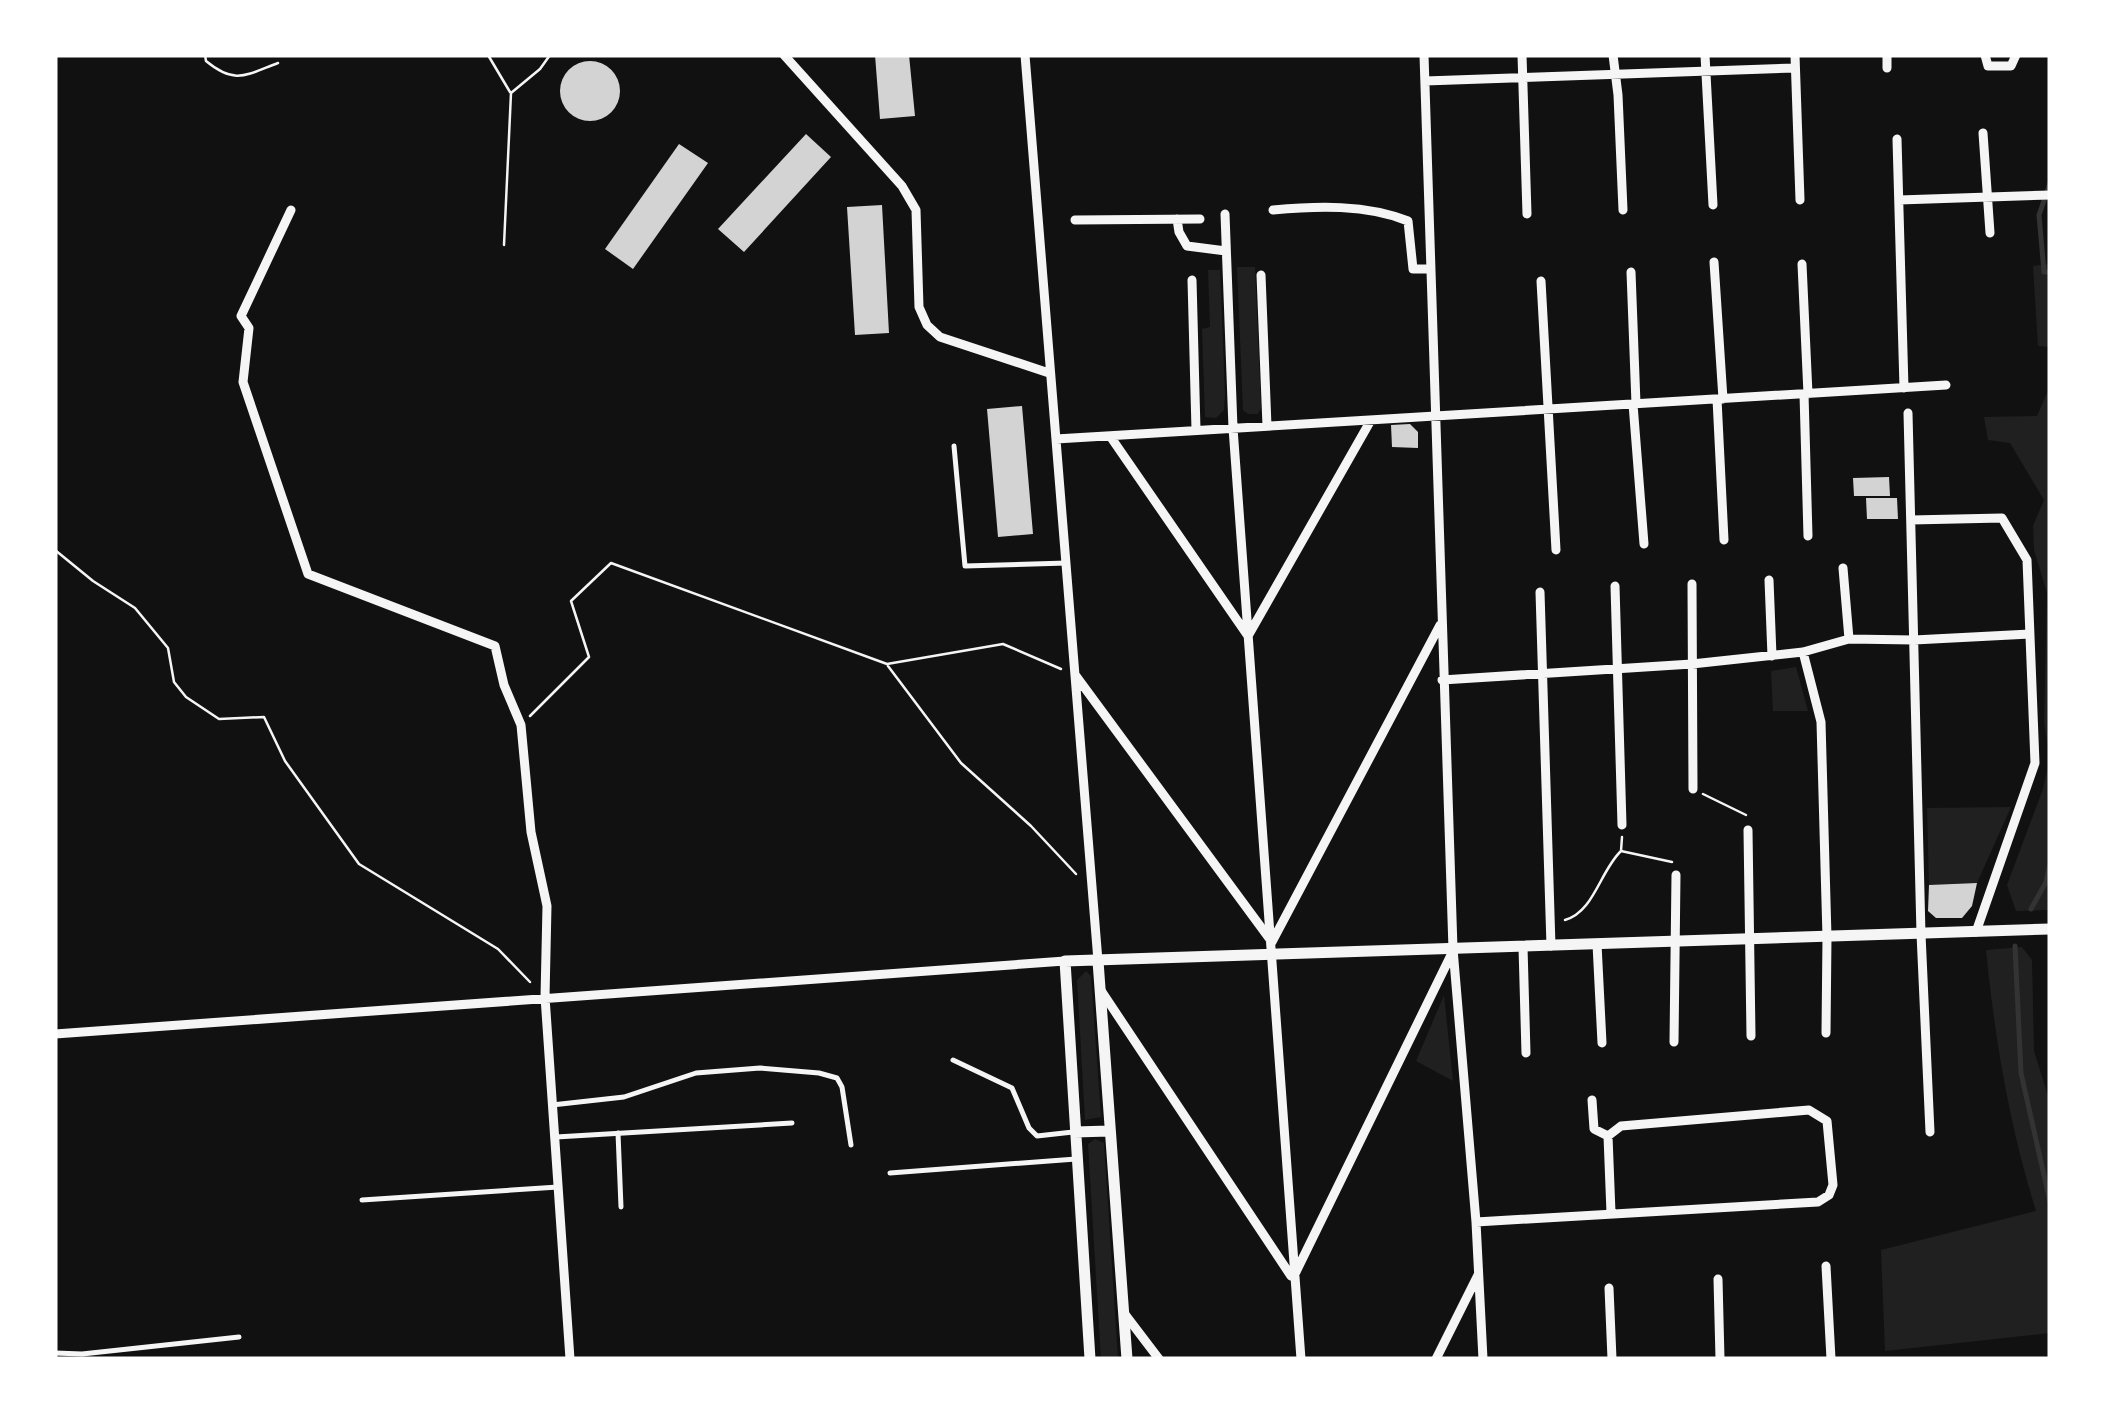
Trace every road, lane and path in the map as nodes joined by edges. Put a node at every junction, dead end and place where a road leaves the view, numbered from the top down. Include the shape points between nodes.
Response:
1 (205, 55) edge
2 (488, 55) edge
3 (550, 55) edge
4 (784, 55) edge
5 (1025, 55) edge
6 (1424, 55) edge
7 (1522, 55) edge
8 (1613, 55) edge
9 (1705, 55) edge
10 (1794, 55) edge
11 (1887, 55) edge
12 (2016, 55) edge
13 (1986, 60) edge
14 (278, 63) dead end
15 (1795, 68) junction
16 (1887, 68) dead end
17 (1706, 70) junction
18 (1615, 73) junction
19 (1523, 75) junction
20 (1425, 81) junction
21 (511, 93) junction
22 (1983, 133) dead end
23 (1897, 140) dead end
24 (2050, 195) edge
25 (1988, 198) junction
26 (1800, 200) dead end
27 (1899, 200) junction
28 (1713, 205) dead end
29 (292, 210) dead end
30 (1272, 210) dead end
31 (1623, 210) dead end
32 (1224, 214) dead end
33 (1526, 214) dead end
34 (1176, 219) junction
35 (1200, 219) dead end
36 (1075, 220) dead end
37 (1990, 233) dead end
38 (504, 245) dead end
39 (1226, 251) junction
40 (1714, 262) dead end
41 (1802, 264) dead end
42 (1429, 269) junction
43 (1631, 272) dead end
44 (1261, 275) dead end
45 (1192, 280) dead end
46 (1541, 281) dead end
47 (1049, 374) junction
48 (1946, 385) dead end
49 (1904, 388) junction
50 (1806, 394) junction
51 (1720, 399) junction
52 (1634, 404) junction
53 (1548, 409) junction
54 (1908, 413) dead end
55 (1434, 416) junction
56 (1371, 420) junction
57 (1267, 426) junction
58 (1233, 428) junction
59 (1196, 430) junction
60 (1110, 436) junction
61 (1056, 439) junction
62 (954, 446) dead end
63 (1911, 520) junction
64 (1808, 536) dead end
65 (1724, 540) dead end
66 (1644, 544) dead end
67 (55, 550) edge
68 (1556, 550) dead end
69 (1068, 564) junction
70 (1843, 568) dead end
71 (1769, 580) dead end
72 (1692, 584) dead end
73 (1615, 586) dead end
74 (1540, 592) dead end
75 (1442, 622) junction
76 (2030, 634) junction
77 (1248, 636) junction
78 (1848, 640) junction
79 (1914, 640) junction
80 (1803, 652) junction
81 (1772, 656) junction
82 (887, 664) junction
83 (1692, 664) junction
84 (1616, 667) junction
85 (1541, 673) junction
86 (1076, 676) junction
87 (1442, 680) junction
88 (521, 724) junction
89 (1693, 790) joint
90 (1622, 825) joint
91 (1748, 830) joint
92 (1621, 851) junction
93 (1676, 876) joint
94 (1093, 888) junction
95 (1549, 924) junction
96 (2050, 929) edge
97 (1976, 932) junction
98 (1921, 934) junction
99 (1827, 937) junction
100 (1750, 939) junction
101 (1674, 942) junction
102 (1597, 944) junction
103 (1550, 946) junction
104 (1523, 947) junction
105 (1272, 949) junction
106 (1453, 949) junction
107 (1066, 961) junction
108 (1098, 962) junction
109 (1100, 989) junction
110 (545, 997) junction
111 (55, 1034) edge
112 (1826, 1034) dead end
113 (1751, 1036) dead end
114 (1674, 1042) dead end
115 (1602, 1043) dead end
116 (1526, 1053) dead end
117 (953, 1060) dead end
118 (1592, 1100) dead end
119 (552, 1104) junction
120 (792, 1123) dead end
121 (1109, 1131) junction
122 (1075, 1132) junction
123 (1930, 1132) dead end
124 (618, 1133) junction
125 (1608, 1136) junction
126 (554, 1137) junction
127 (852, 1145) dead end
128 (1077, 1159) junction
129 (890, 1173) dead end
130 (558, 1188) junction
131 (362, 1200) dead end
132 (620, 1207) dead end
133 (1611, 1213) junction
134 (1476, 1222) junction
135 (1826, 1266) dead end
136 (1479, 1273) junction
137 (1293, 1278) junction
138 (1718, 1279) dead end
139 (1610, 1288) dead end
140 (1124, 1313) junction
141 (239, 1336) dead end
142 (55, 1354) edge
143 (570, 1359) edge
144 (1090, 1359) edge
145 (1127, 1359) edge
146 (1158, 1359) edge
147 (1300, 1359) edge
148 (1436, 1359) edge
149 (1483, 1359) edge
150 (1612, 1359) edge
151 (1720, 1359) edge
152 (1831, 1359) edge

1 - 14 path via 220,73 238,78
2 - 21 path
3 - 21 path
4 - 47 street via 916,210 919,307 927,325 940,337
5 - 47 street
6 - 20 street
7 - 19 street
8 - 18 street
9 - 17 street
10 - 15 street
11 - 16 street
12 - 13 street via 2011,66
15 - 17 street
15 - 26 street
17 - 18 street
17 - 28 street
18 - 19 street
18 - 31 street
19 - 20 street
19 - 33 street
20 - 42 street
21 - 38 path
22 - 25 street
23 - 27 street
24 - 25 street
25 - 27 street
25 - 37 street
27 - 49 street
29 - 88 street via 241,316 250,328 243,382 308,574 495,646
30 - 42 street via 1314,206 1395,216 1408,221 1413,269
32 - 39 street
34 - 35 street
34 - 36 street
34 - 39 street via 1187,246
39 - 58 street
40 - 51 street
41 - 50 street
42 - 55 street
43 - 52 street
44 - 57 street
45 - 59 street
46 - 53 street
47 - 61 street
48 - 49 street
49 - 50 street
50 - 51 street
50 - 64 street
51 - 52 street
51 - 65 street
52 - 53 street
52 - 66 street
53 - 55 street
53 - 68 street
54 - 63 street
55 - 56 street
55 - 75 street
56 - 57 street
56 - 77 street
57 - 58 street
58 - 59 street
58 - 77 street
59 - 60 street
60 - 61 street
60 - 77 street
61 - 69 street
62 - 69 lane via 965,566
63 - 76 street via 2002,518 2028,560
63 - 79 street
67 - 110 path via 134,608 168,648 174,682 186,697 220,719 264,718 285,760 359,864 498,948
69 - 86 street
70 - 78 street
71 - 81 street
72 - 83 street
73 - 84 street
74 - 85 street
75 - 87 street
75 - 105 street
76 - 79 street
76 - 97 street via 2035,763
77 - 105 street
78 - 79 street
78 - 80 street
79 - 98 street
80 - 81 street
80 - 99 street via 1821,722
81 - 83 street
82 - 86 path via 1004,644
82 - 88 path via 612,564 571,601 589,657
82 - 94 path via 961,764
83 - 84 street
83 - 89 street
84 - 85 street
84 - 90 street
85 - 87 street
85 - 95 street
86 - 94 street
86 - 105 street
87 - 106 street
88 - 110 street via 531,832 548,906
89 - 91 path via 1747,816
90 - 92 path
91 - 100 street
92 - 93 path via 1676,863
92 - 95 path via 1606,865 1592,900 1573,918
93 - 101 street
94 - 108 street
95 - 103 street
96 - 97 street
97 - 98 street
98 - 99 street
98 - 123 street
99 - 100 street
99 - 112 street
100 - 101 street
100 - 113 street
101 - 102 street
101 - 114 street
102 - 103 street
102 - 115 street
103 - 104 street
104 - 106 street
104 - 116 street
105 - 106 street
105 - 108 street
105 - 137 street
106 - 134 street
106 - 137 street
107 - 108 street
107 - 110 street
107 - 122 street
108 - 109 street
109 - 121 street
109 - 137 street
110 - 111 street
110 - 119 street
117 - 122 lane via 1012,1088 1037,1136
118 - 125 street via 1594,1129
119 - 126 street
119 - 127 lane via 624,1097 696,1072 820,1072 842,1087
120 - 124 lane
121 - 122 street
121 - 140 street
122 - 128 street
124 - 126 lane
124 - 132 lane
125 - 133 street
125 - 133 street via 1621,1126 1809,1110 1830,1128 1832,1186 1818,1202
126 - 130 street
128 - 129 lane
128 - 144 street
130 - 131 lane
130 - 143 street
133 - 134 street
134 - 136 street
135 - 152 street
136 - 148 street
136 - 149 street
137 - 147 street
138 - 151 street
139 - 150 street
140 - 145 street
140 - 146 street
141 - 142 lane

